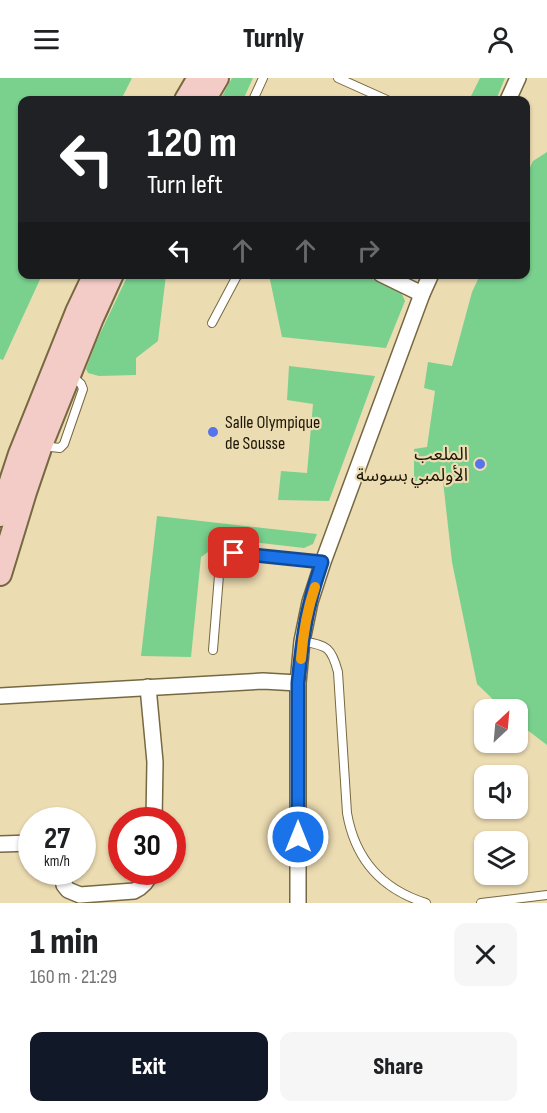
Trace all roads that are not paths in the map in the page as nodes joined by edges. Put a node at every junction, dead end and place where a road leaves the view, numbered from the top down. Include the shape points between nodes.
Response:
1 (199, 78) edge
2 (217, 78) edge
3 (262, 78) edge
4 (338, 78) edge
5 (518, 78) edge
6 (188, 96) edge
7 (206, 96) edge
8 (255, 96) edge
9 (378, 96) edge
10 (510, 96) edge
11 (92, 279) edge
12 (110, 279) edge
13 (235, 279) edge
14 (391, 279) edge
15 (429, 279) edge
16 (422, 294) junction
17 (212, 323) dead end
18 (4, 493) edge
19 (0, 515) edge
20 (322, 562) junction
21 (0, 574) edge
22 (302, 641) junction
23 (213, 650) dead end
24 (298, 683) junction
25 (148, 687) junction
26 (0, 696) edge
27 (154, 807) edge
28 (18, 843) edge
29 (0, 844) edge
30 (64, 885) edge
31 (144, 885) edge
32 (547, 895) edge
33 (298, 903) edge
34 (426, 903) edge
35 (481, 903) edge

1 - 6 main road
2 - 7 main road
3 - 8 lane
4 - 9 lane
5 - 10 street
11 - 18 main road
12 - 21 main road via 41,446
13 - 17 lane
14 - 16 street
15 - 16 street
16 - 20 street
18 - 19 main road
20 - 22 street
20 - 23 lane via 234,553 224,556 219,563
22 - 24 street
22 - 34 lane via 328,649 338,672 347,813 355,843 383,881
24 - 25 street
24 - 33 street
25 - 26 street
25 - 27 street via 155,762
28 - 29 street
30 - 31 street via 80,896 134,891
32 - 35 lane

